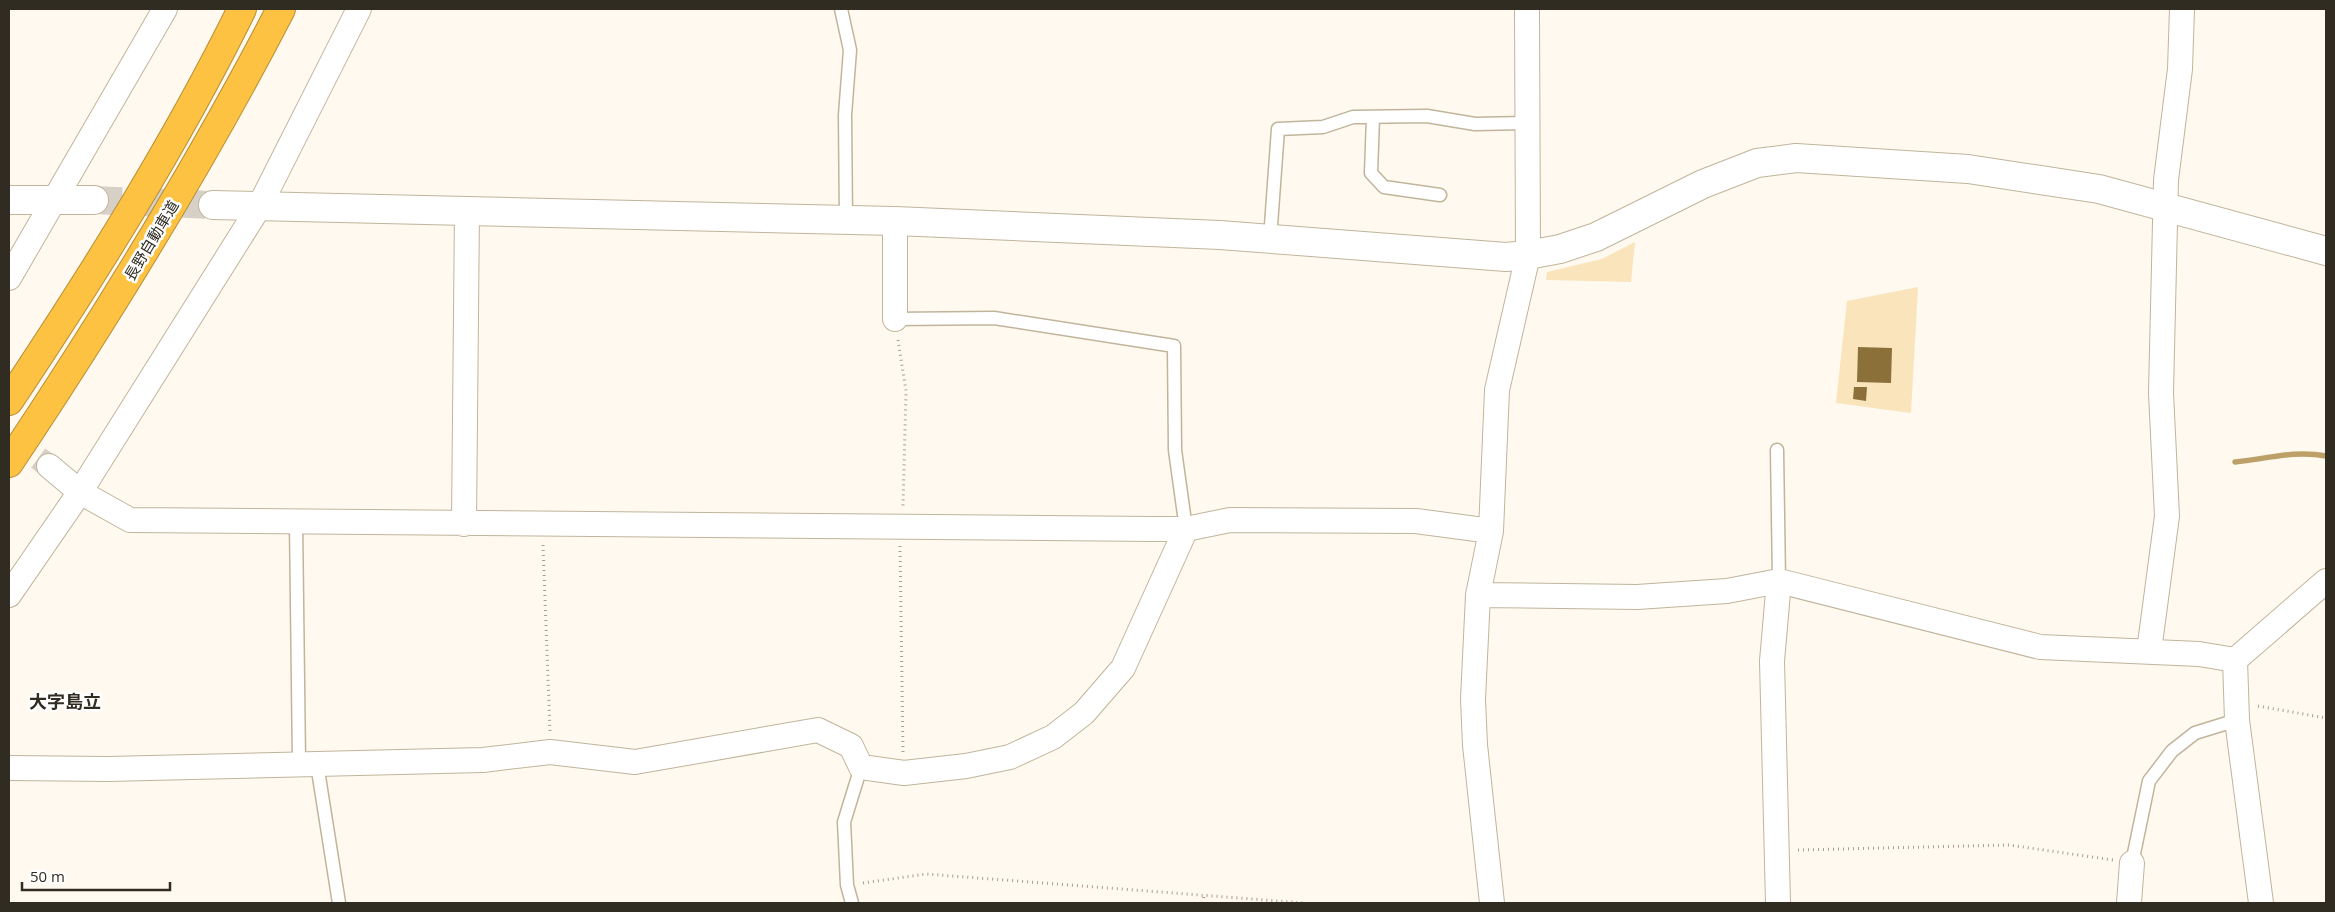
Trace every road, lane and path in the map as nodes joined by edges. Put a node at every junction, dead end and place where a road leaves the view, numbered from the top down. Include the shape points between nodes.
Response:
1 (165, 9) edge
2 (242, 9) edge
3 (281, 9) edge
4 (359, 9) edge
5 (841, 9) edge
6 (1527, 9) edge
7 (2182, 9) edge
8 (1373, 117) junction
9 (1528, 123) junction
10 (1440, 195) dead end
11 (9, 200) edge
12 (56, 200) junction
13 (94, 200) tunnel mouth
14 (213, 205) tunnel mouth
15 (2167, 206) junction
16 (259, 207) junction
17 (467, 209) junction
18 (846, 220) junction
19 (895, 221) junction
20 (1270, 239) junction
21 (2326, 250) edge
22 (1528, 255) junction
23 (9, 278) edge
24 (895, 319) junction
25 (9, 401) edge
26 (1777, 450) dead end
27 (9, 463) edge
28 (49, 466) tunnel mouth
29 (80, 492) junction
30 (296, 522) junction
31 (464, 524) junction
32 (542, 524) junction
33 (899, 529) junction
34 (1186, 529) junction
35 (1492, 531) junction
36 (1779, 581) junction
37 (2326, 581) edge
38 (9, 594) edge
39 (1478, 595) junction
40 (2149, 651) junction
41 (2235, 660) junction
42 (2236, 711) junction
43 (2326, 718) edge
44 (550, 752) junction
45 (308, 763) junction
46 (861, 767) junction
47 (9, 768) edge
48 (904, 773) junction
49 (1777, 851) junction
50 (2132, 863) junction
51 (847, 885) junction
52 (1204, 896) junction
53 (339, 903) edge
54 (852, 903) edge
55 (1203, 903) edge
56 (1304, 903) edge
57 (1492, 903) edge
58 (1778, 903) edge
59 (2129, 903) edge
60 (2261, 903) edge

1 - 12 street
2 - 25 highway via 217,59 118,231
3 - 27 highway, 長野自動車道 via 151,242 75,365
4 - 16 street
5 - 18 lane via 850,50 845,115
6 - 9 street
7 - 15 street via 2180,69 2166,180
8 - 9 lane via 1427,116 1475,124
8 - 10 lane via 1371,173 1384,187
8 - 20 lane via 1353,117 1323,127 1278,129
9 - 22 street
11 - 12 street
12 - 13 street
12 - 23 street
14 - 16 street
15 - 21 street
15 - 22 street via 2099,189 1968,170 1796,158 1757,163 1703,184 1596,237
15 - 40 street via 2161,393 2167,516
16 - 17 street
16 - 29 street
17 - 18 street
17 - 31 street
18 - 19 street
19 - 20 street
19 - 24 street
20 - 22 street
22 - 35 street via 1497,390
24 - 33 path via 906,391 903,507
24 - 34 lane via 994,318 1174,346 1175,450
26 - 36 lane
28 - 29 street
29 - 30 street via 130,520
29 - 38 street
30 - 31 street
30 - 45 lane
31 - 32 street
32 - 33 street
32 - 44 path
33 - 34 street
33 - 48 path
34 - 35 street via 1230,520 1416,520
34 - 48 street via 1123,668 1084,713 1053,737 1010,757
35 - 39 street
36 - 39 street via 1728,591 1637,597
36 - 40 street via 2040,647
36 - 49 street via 1772,661
37 - 41 street
39 - 57 street via 1473,699 1475,745
40 - 41 street
41 - 42 street
42 - 43 path
42 - 50 lane via 2196,733 2172,751 2149,781
42 - 60 street
44 - 45 street via 484,760
44 - 46 street via 634,762 818,730 851,746
45 - 47 street via 108,769
45 - 53 lane
46 - 48 street
46 - 51 lane via 844,822
49 - 50 path via 2010,845
49 - 58 street
50 - 59 street
51 - 52 path via 926,874
51 - 54 lane
52 - 55 path
52 - 56 path

